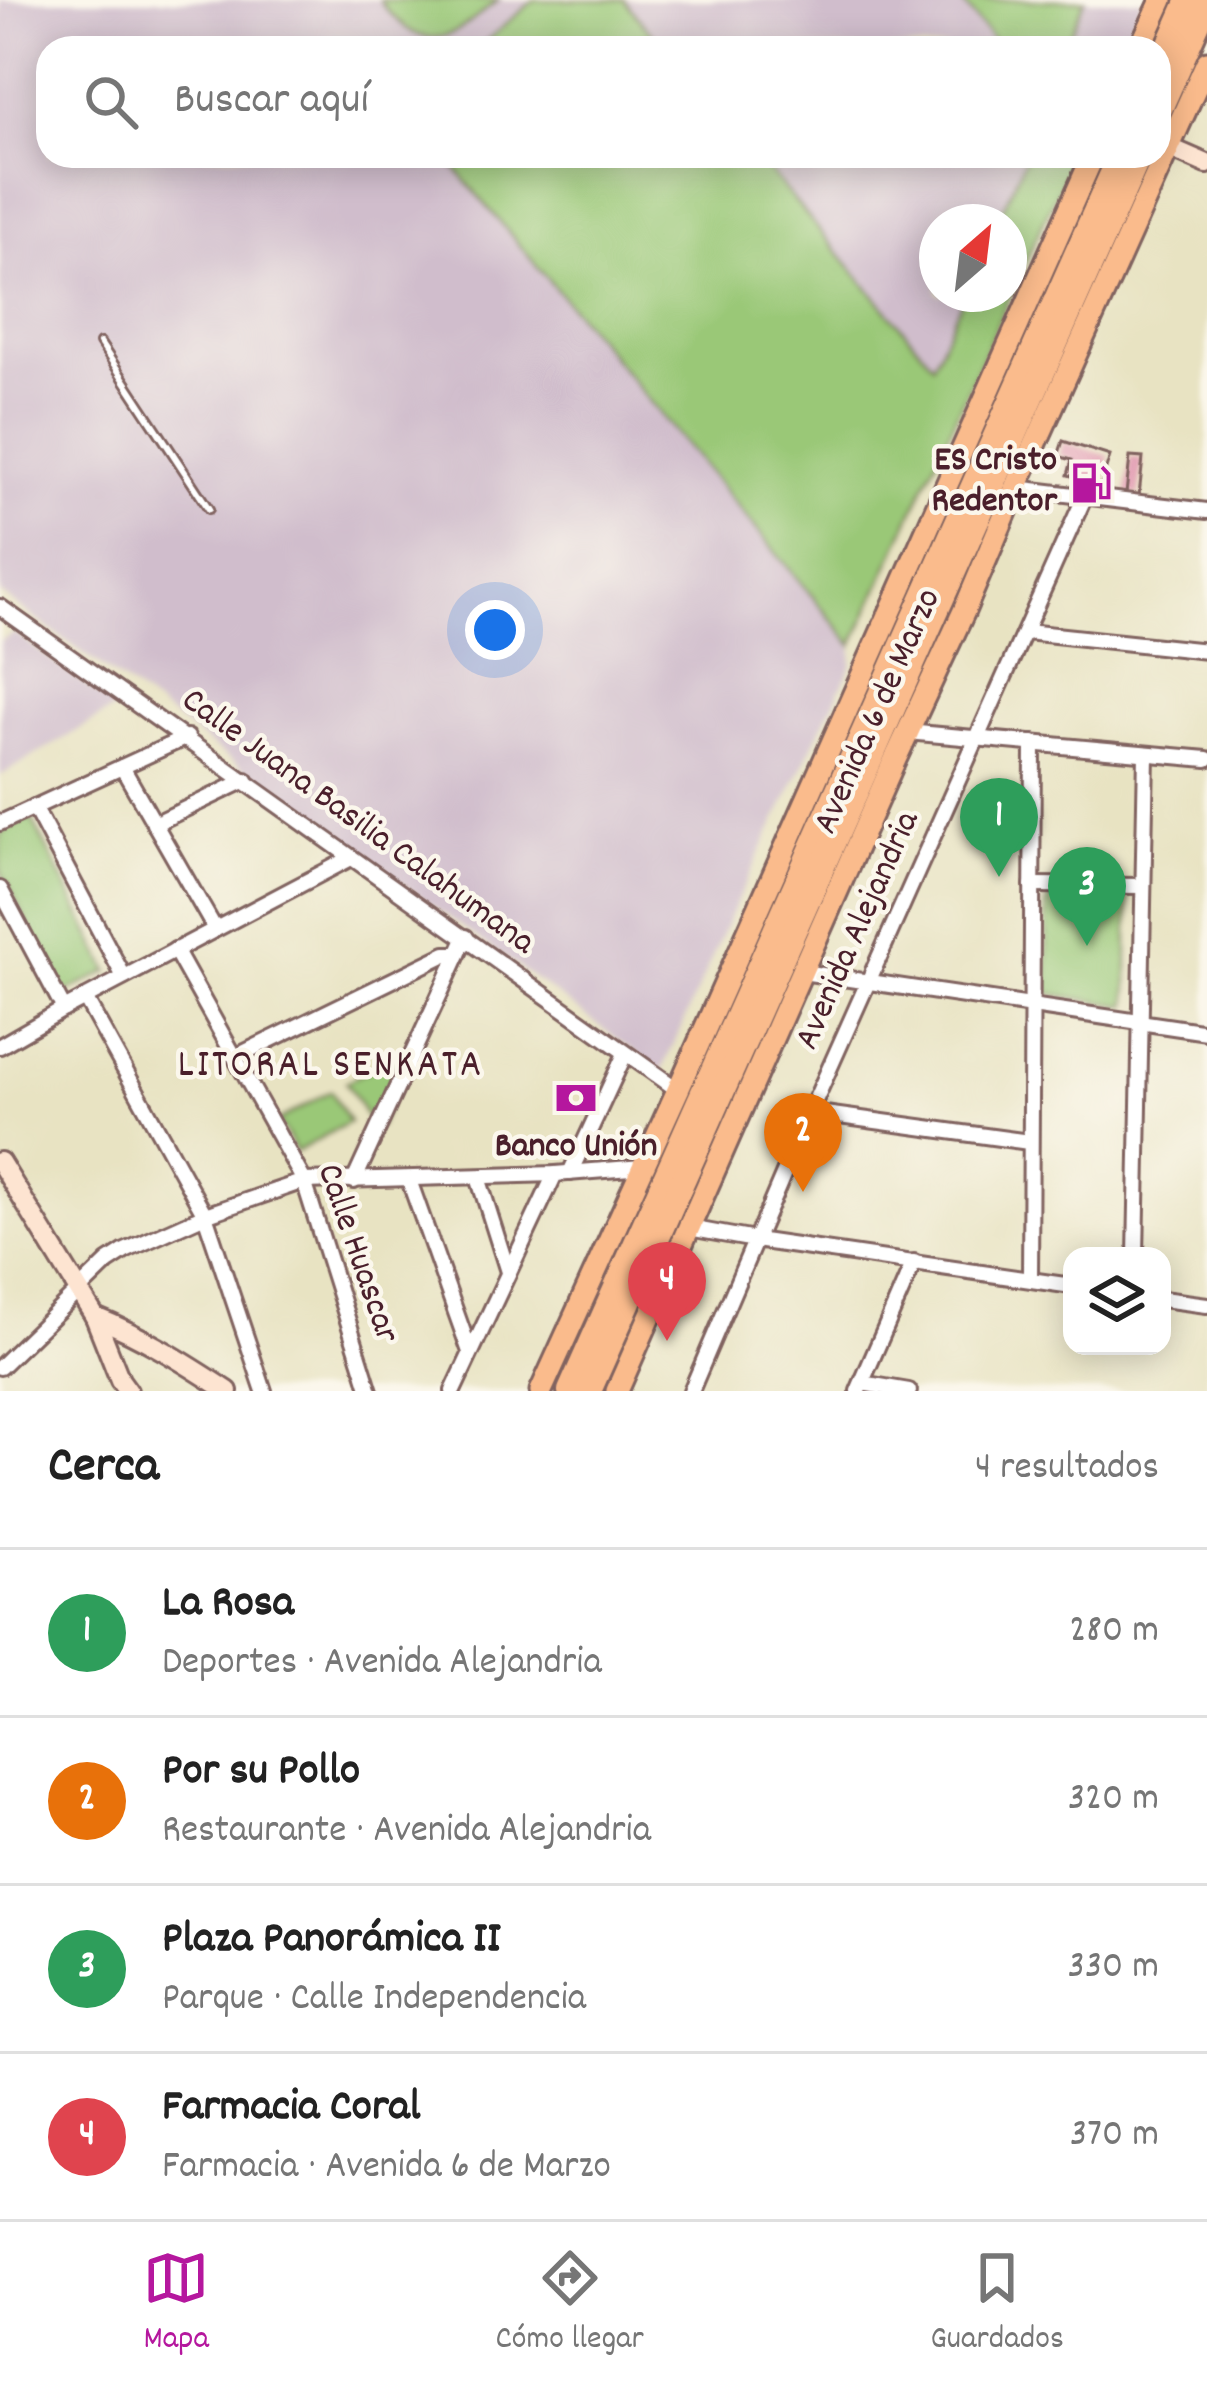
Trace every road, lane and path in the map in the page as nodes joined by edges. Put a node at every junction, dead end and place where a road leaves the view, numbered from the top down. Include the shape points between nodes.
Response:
1 (1162, 0) edge
2 (1189, 0) edge
3 (1207, 3) edge
4 (1146, 36) edge
5 (1171, 41) edge
6 (1207, 62) edge
7 (1171, 84) edge
8 (1171, 140) edge
9 (1171, 148) edge
10 (1207, 160) edge
11 (1088, 168) edge
12 (1115, 168) edge
13 (1134, 168) edge
14 (1159, 168) edge
15 (100, 343) dead end
16 (1016, 488) junction
17 (1084, 496) junction
18 (208, 509) dead end
19 (1207, 511) edge
20 (0, 607) edge
21 (1026, 632) junction
22 (1207, 651) edge
23 (908, 732) junction
24 (187, 737) junction
25 (978, 738) junction
26 (1033, 743) junction
27 (1146, 754) junction
28 (1207, 759) edge
29 (122, 767) junction
30 (245, 780) junction
31 (34, 807) junction
32 (0, 823) edge
33 (154, 824) junction
34 (350, 858) junction
35 (1032, 885) junction
36 (1142, 886) junction
37 (0, 889) edge
38 (215, 929) junction
39 (466, 937) junction
40 (175, 950) junction
41 (458, 954) junction
42 (802, 971) junction
43 (124, 977) junction
44 (869, 982) junction
45 (86, 998) junction
46 (1033, 1007) junction
47 (64, 1009) junction
48 (1141, 1021) junction
49 (1207, 1032) edge
50 (0, 1046) edge
51 (625, 1054) junction
52 (236, 1057) junction
53 (678, 1090) junction
54 (810, 1112) junction
55 (1029, 1142) junction
56 (0, 1162) edge
57 (643, 1167) junction
58 (562, 1174) junction
59 (478, 1177) junction
60 (409, 1180) junction
61 (304, 1181) junction
62 (354, 1181) junction
63 (205, 1215) junction
64 (689, 1228) junction
65 (755, 1240) junction
66 (1136, 1247) edge
67 (914, 1262) junction
68 (508, 1272) junction
69 (1030, 1280) junction
70 (1063, 1285) edge
71 (78, 1291) junction
72 (1171, 1300) edge
73 (1207, 1305) edge
74 (95, 1317) junction
75 (598, 1350) junction
76 (470, 1352) junction
77 (554, 1364) junction
78 (0, 1367) edge
79 (860, 1387) edge
80 (128, 1391) edge
81 (228, 1391) edge
82 (264, 1391) edge
83 (370, 1391) edge
84 (453, 1391) edge
85 (529, 1391) edge
86 (542, 1391) edge
87 (569, 1391) edge
88 (590, 1391) edge
89 (617, 1391) edge
90 (691, 1391) edge
91 (909, 1391) edge

1 - 4 main road
2 - 5 highway
3 - 7 highway
6 - 8 main road, Avenida 6 de Marzo
9 - 10 street
11 - 53 main road, Avenida 6 de Marzo
12 - 75 highway, Avenida 6 de Marzo
13 - 75 highway, Avenida 6 de Marzo
14 - 16 main road, Avenida 6 de Marzo
15 - 18 lane
16 - 17 street
16 - 23 main road, Avenida 6 de Marzo
17 - 19 street
17 - 21 street, Avenida Alejandria
20 - 24 street, Calle Juana Basilia Calahumana
21 - 22 street
21 - 25 street, Avenida Alejandria
23 - 25 street
23 - 42 main road, Avenida 6 de Marzo
24 - 29 street
24 - 30 street, Calle Juana Basilia Calahumana
25 - 26 street
25 - 44 street, Avenida Alejandria
26 - 27 street
26 - 35 street
27 - 28 street
27 - 36 street
29 - 31 street
29 - 33 street
30 - 33 street
30 - 34 street, Calle Juana Basilia Calahumana
31 - 32 street
31 - 43 street
33 - 38 street
34 - 38 street
34 - 39 street, Calle Juana Basilia Calahumana
35 - 36 street
35 - 46 street
36 - 48 street
37 - 47 street
38 - 40 street
39 - 41 street
39 - 51 street, Calle Juana Basilia Calahumana
40 - 43 street
40 - 52 street, Calle Huascar
41 - 52 street
41 - 62 street
42 - 44 street
42 - 64 main road, Avenida 6 de Marzo
43 - 45 street
44 - 46 street
44 - 54 street, Avenida Alejandria
45 - 47 street
45 - 63 street
46 - 48 street
46 - 55 street
47 - 50 street
48 - 49 street
48 - 66 street
51 - 53 street, Calle Juana Basilia Calahumana
51 - 58 street
52 - 61 street, Calle Huascar
53 - 57 main road, Avenida 6 de Marzo
54 - 55 street
54 - 65 street, Avenida Alejandria
55 - 69 street
56 - 71 street
57 - 58 street
57 - 77 main road, Avenida 6 de Marzo
58 - 59 street
58 - 68 street
59 - 60 street
59 - 68 street
60 - 62 street
60 - 76 street
61 - 62 street
61 - 63 street
61 - 83 street, Calle Huascar
63 - 71 street via 125,1251
63 - 82 street
64 - 65 street
64 - 89 main road, Avenida 6 de Marzo
65 - 67 street
65 - 90 street, Avenida Alejandria
67 - 69 street
67 - 79 street
68 - 76 street
69 - 70 street
71 - 74 street
71 - 78 street
72 - 73 street
74 - 80 street
74 - 81 street
75 - 87 highway, Avenida 6 de Marzo
75 - 88 highway, Avenida 6 de Marzo
76 - 84 street
77 - 85 main road
77 - 86 main road, Avenida 6 de Marzo
79 - 91 street

